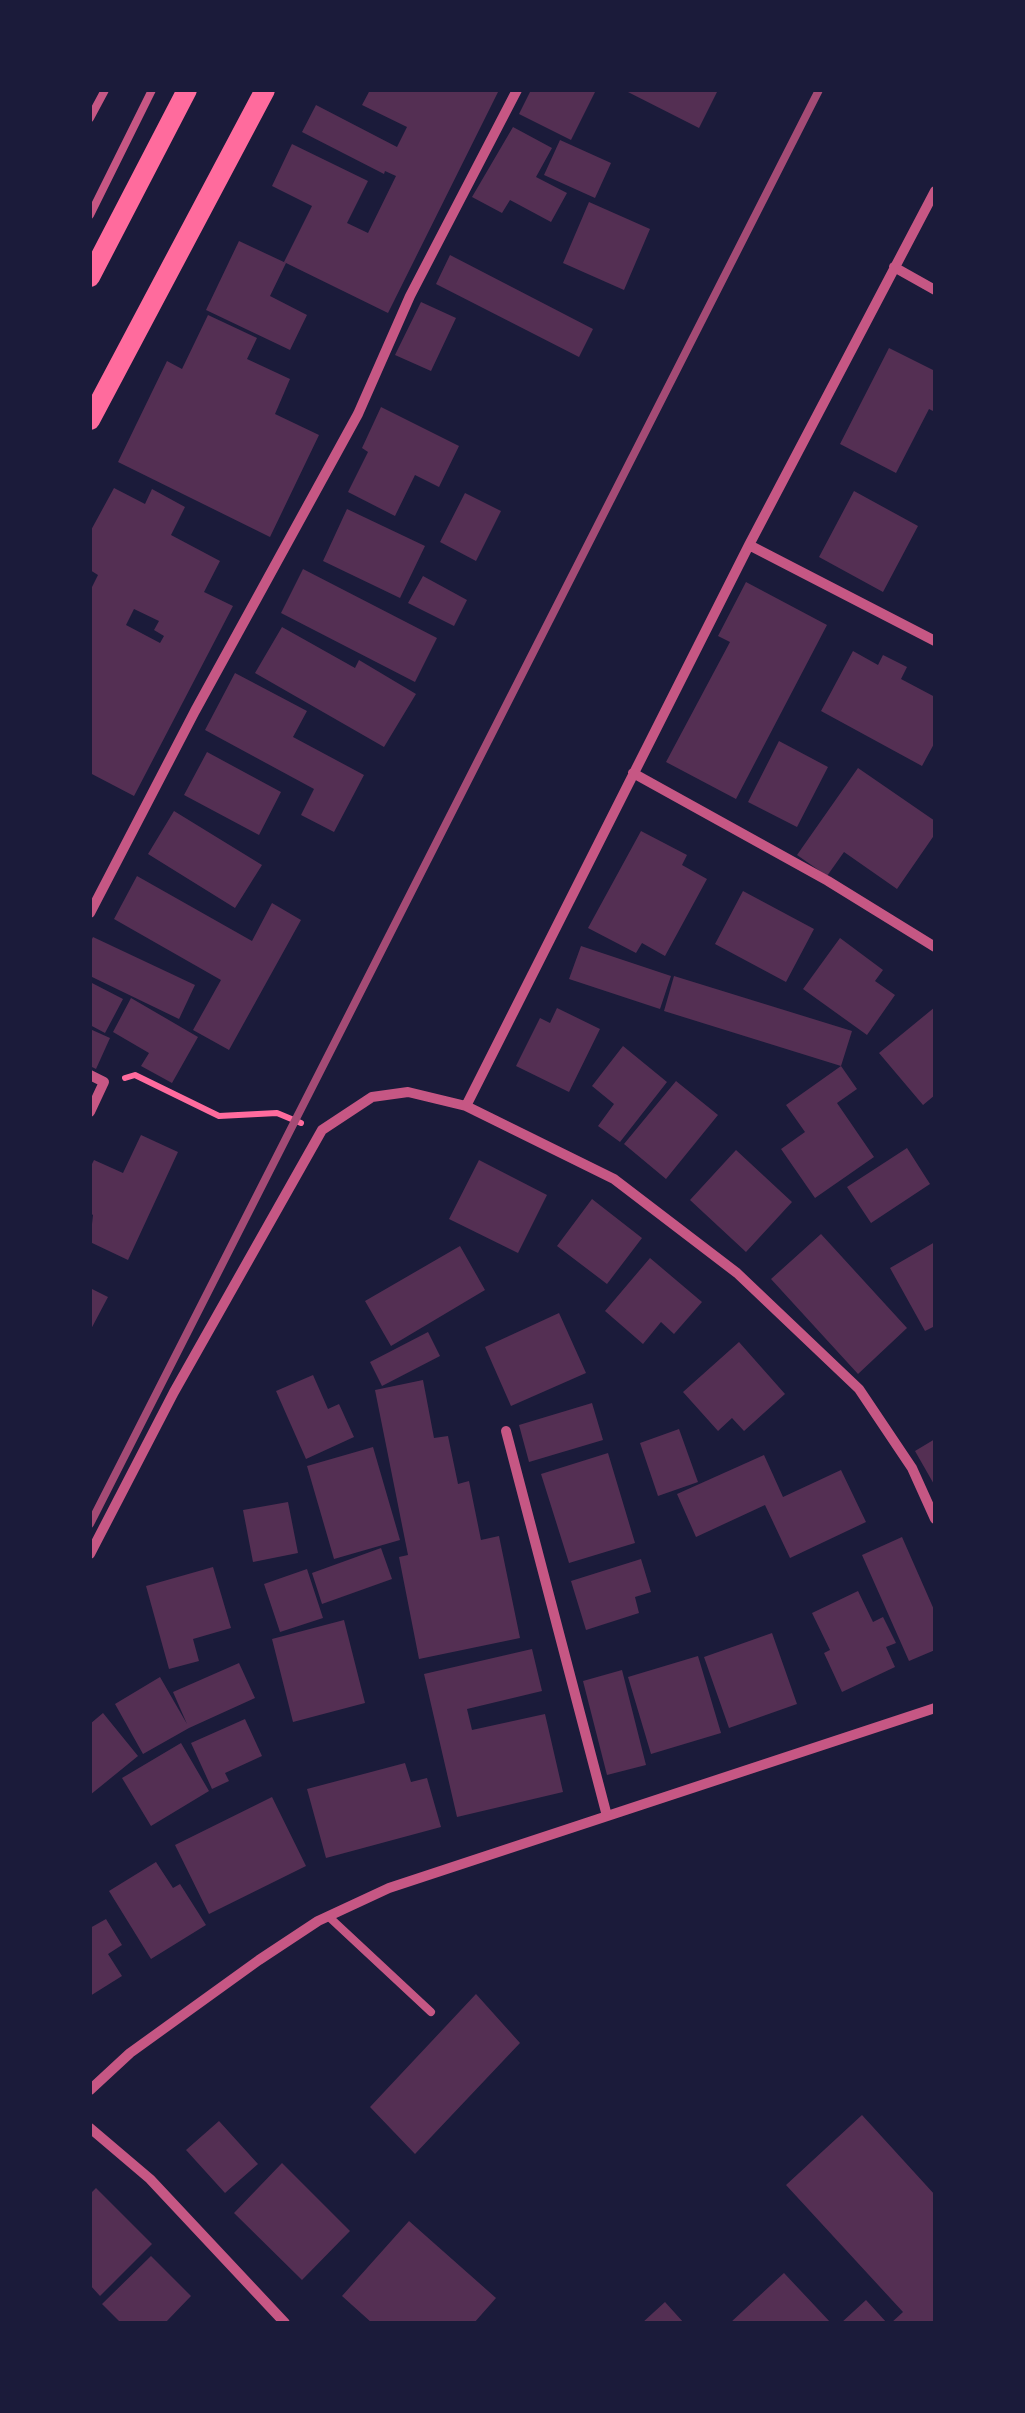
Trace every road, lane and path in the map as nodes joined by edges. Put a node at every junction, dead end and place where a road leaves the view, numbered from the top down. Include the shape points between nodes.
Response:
1 (105, 90) edge
2 (152, 90) edge
3 (187, 90) edge
4 (265, 90) edge
5 (517, 90) edge
6 (90, 118) edge
7 (935, 191) edge
8 (90, 215) edge
9 (894, 267) junction
10 (90, 277) edge
11 (935, 290) edge
12 (90, 420) edge
13 (749, 545) junction
14 (935, 642) edge
15 (633, 773) junction
16 (90, 913) edge
17 (935, 947) edge
18 (90, 1075) edge
19 (104, 1082) junction
20 (466, 1106) junction
21 (90, 1112) edge
22 (322, 1130) junction
23 (506, 1431) dead end
24 (935, 1519) edge
25 (90, 1554) edge
26 (935, 1708) edge
27 (607, 1816) junction
28 (328, 1916) junction
29 (431, 2012) dead end
30 (90, 2090) edge
31 (90, 2128) edge
32 (285, 2323) edge

1 - 6 lane
2 - 8 lane
3 - 10 main road
4 - 12 main road
5 - 16 street via 410,296 358,414
7 - 9 street
9 - 11 street
9 - 13 street
13 - 14 street
13 - 15 street
15 - 17 street
15 - 20 street
18 - 19 street
19 - 21 street
19 - 22 path via 135,1075 220,1116 278,1113
20 - 22 street via 408,1092 372,1098
20 - 24 street via 614,1179 738,1273 858,1389 912,1468
22 - 25 street
23 - 27 street
26 - 27 street
27 - 28 street via 389,1888
28 - 29 lane
28 - 30 street via 130,2053
31 - 32 street via 150,2179

